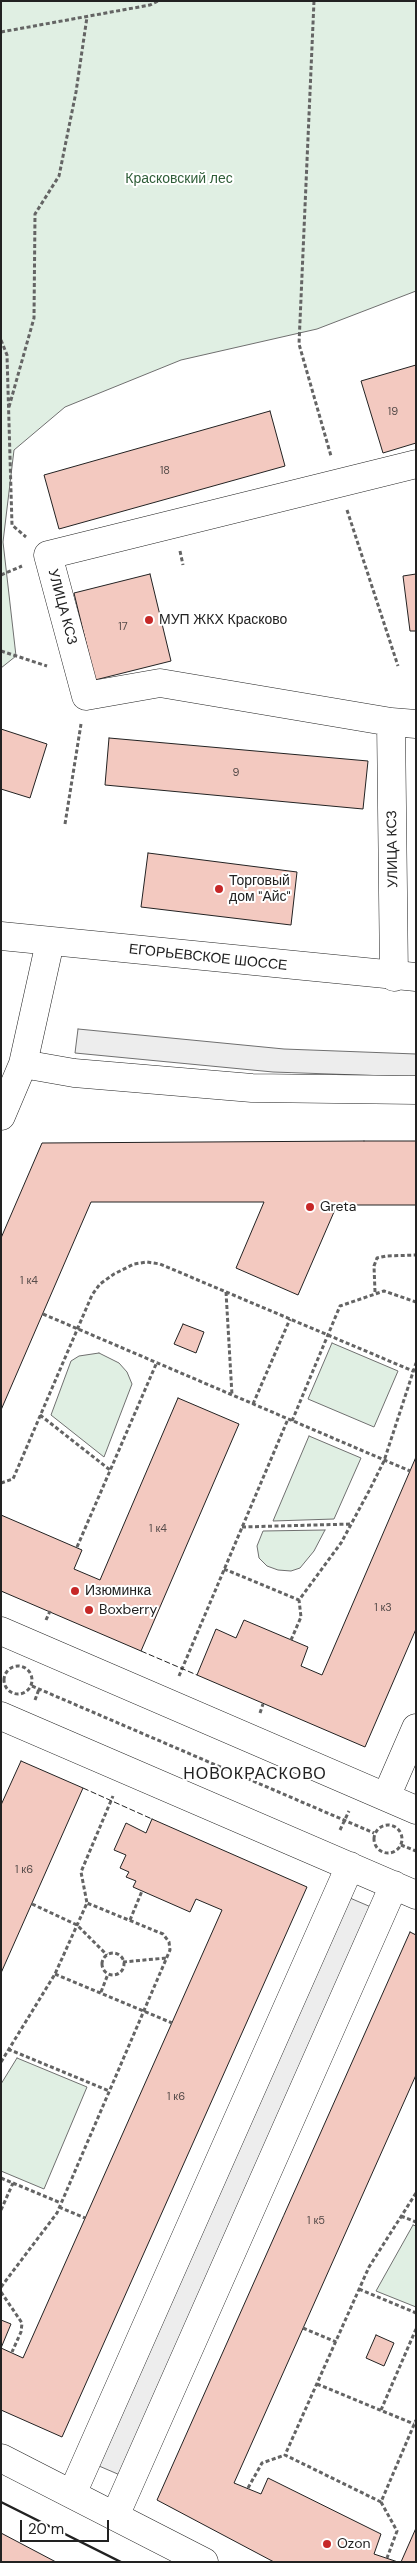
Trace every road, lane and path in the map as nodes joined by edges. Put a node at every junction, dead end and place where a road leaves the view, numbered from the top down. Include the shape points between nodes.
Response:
1 (158, 1) edge
2 (314, 1) edge
3 (87, 17) junction
4 (1, 32) edge
5 (1, 340) edge
6 (9, 407) junction
7 (416, 464) edge
8 (339, 484) junction
9 (48, 555) junction
10 (1, 650) edge
11 (398, 666) dead end
12 (83, 687) junction
13 (404, 723) edge
14 (65, 824) dead end
15 (1, 936) edge
16 (50, 942) junction
17 (405, 977) edge
18 (23, 1064) junction
19 (416, 1090) edge
20 (1, 1116) edge
21 (416, 1255) edge
22 (226, 1292) junction
23 (375, 1292) junction
24 (416, 1302) edge
25 (43, 1314) dead end
26 (290, 1319) junction
27 (78, 1328) junction
28 (328, 1335) junction
29 (157, 1362) junction
30 (416, 1363) edge
31 (413, 1371) junction
32 (232, 1395) junction
33 (254, 1404) junction
34 (40, 1415) junction
35 (290, 1420) junction
36 (384, 1460) junction
37 (110, 1470) junction
38 (410, 1472) dead end
39 (1, 1483) edge
40 (351, 1524) junction
41 (242, 1527) junction
42 (77, 1548) dead end
43 (224, 1570) junction
44 (299, 1600) junction
45 (1, 1631) edge
46 (291, 1640) dead end
47 (182, 1669) dead end
48 (3, 1674) edge
49 (32, 1686) junction
50 (2, 1718) edge
51 (416, 1728) edge
52 (386, 1797) junction
53 (111, 1800) dead end
54 (350, 1807) dead end
55 (416, 1810) edge
56 (344, 1820) junction
57 (374, 1833) junction
58 (339, 1834) dead end
59 (401, 1844) junction
60 (416, 1851) edge
61 (350, 1866) junction
62 (405, 1890) edge
63 (142, 1891) dead end
64 (86, 1903) junction
65 (32, 1904) dead end
66 (130, 1920) junction
67 (77, 1925) junction
68 (107, 1955) junction
69 (166, 1958) junction
70 (124, 1962) junction
71 (55, 1974) junction
72 (108, 1974) junction
73 (101, 1992) junction
74 (144, 2010) junction
75 (172, 2023) dead end
76 (8, 2049) junction
77 (1, 2062) edge
78 (109, 2091) junction
79 (1, 2178) edge
80 (12, 2182) junction
81 (416, 2193) edge
82 (60, 2204) junction
83 (1, 2210) edge
84 (401, 2216) junction
85 (85, 2218) dead end
86 (416, 2222) edge
87 (1, 2287) edge
88 (359, 2290) junction
89 (1, 2292) edge
90 (416, 2312) edge
91 (304, 2328) dead end
92 (416, 2329) edge
93 (336, 2342) junction
94 (12, 2352) dead end
95 (317, 2384) junction
96 (381, 2410) junction
97 (415, 2422) edge
98 (285, 2455) junction
99 (1, 2458) edge
100 (248, 2488) dead end
101 (72, 2494) junction
102 (381, 2502) junction
103 (115, 2516) junction
104 (387, 2558) dead end
105 (204, 2562) edge

1 - 3 path
2 - 8 path via 299,344
3 - 4 path
3 - 6 path via 59,176 35,214 34,318
5 - 6 path via 7,355
6 - 9 path via 12,524
7 - 8 street, УЛИЦА КСЗ
8 - 9 street, УЛИЦА КСЗ
8 - 11 path
9 - 12 street, УЛИЦА КСЗ
10 - 12 path
12 - 13 street, УЛИЦА КСЗ via 160,683
12 - 14 path
13 - 17 street, УЛИЦА КСЗ
15 - 16 street, ЕГОРЬЕВСКОЕ ШОССЕ
16 - 17 street, ЕГОРЬЕВСКОЕ ШОССЕ
16 - 18 street
18 - 19 street via 74,1073 252,1088
18 - 20 street
21 - 23 path via 377,1258 374,1266
22 - 26 path
22 - 27 path via 160,1264 134,1264 100,1284
22 - 32 path
23 - 24 path via 384,1290
23 - 28 path via 340,1306
25 - 27 path
26 - 28 path
26 - 33 path
27 - 29 path
27 - 34 path
28 - 31 path
28 - 35 path
29 - 32 path
29 - 37 path
30 - 31 path
31 - 36 path
32 - 33 path
33 - 35 path
34 - 37 path
34 - 39 path via 13,1479
35 - 36 path
35 - 41 path
36 - 38 path
36 - 40 path
37 - 42 path
40 - 41 path
40 - 44 path
41 - 43 path
43 - 44 path
43 - 47 path
44 - 46 path via 301,1617
45 - 52 street
48 - 49 path via 16,1666 24,1667 33,1678
48 - 49 path via 3,1682 12,1694 20,1695
49 - 56 path
50 - 61 street
51 - 52 street
52 - 55 street
53 - 64 path via 81,1872
54 - 56 path
56 - 57 path
56 - 58 path
57 - 59 path via 386,1824 394,1825 402,1837
57 - 59 path via 376,1848 382,1852 390,1853
59 - 60 path
61 - 62 street
61 - 101 street
62 - 103 street
63 - 66 path
64 - 66 path
64 - 67 path
65 - 67 path
66 - 69 path via 162,1934 169,1942
67 - 68 path
67 - 71 path
68 - 70 path via 114,1953
68 - 72 path via 102,1960 102,1967
69 - 70 path
69 - 74 path
70 - 72 path via 118,1974
71 - 73 path
71 - 76 path
72 - 73 path
73 - 74 path
74 - 75 path
74 - 78 path
76 - 77 path
76 - 78 path
78 - 82 path
79 - 80 path
80 - 82 path
80 - 83 path
81 - 84 path
82 - 85 path
82 - 87 path
84 - 86 path
84 - 88 path via 369,2267
88 - 90 path
88 - 93 path
89 - 94 path via 22,2323
91 - 93 path
92 - 96 path
93 - 95 path
95 - 96 path
95 - 98 path
96 - 97 path
97 - 102 path
98 - 100 path via 262,2462
98 - 102 path
99 - 101 street
101 - 103 street
102 - 104 path via 397,2531
103 - 105 street

